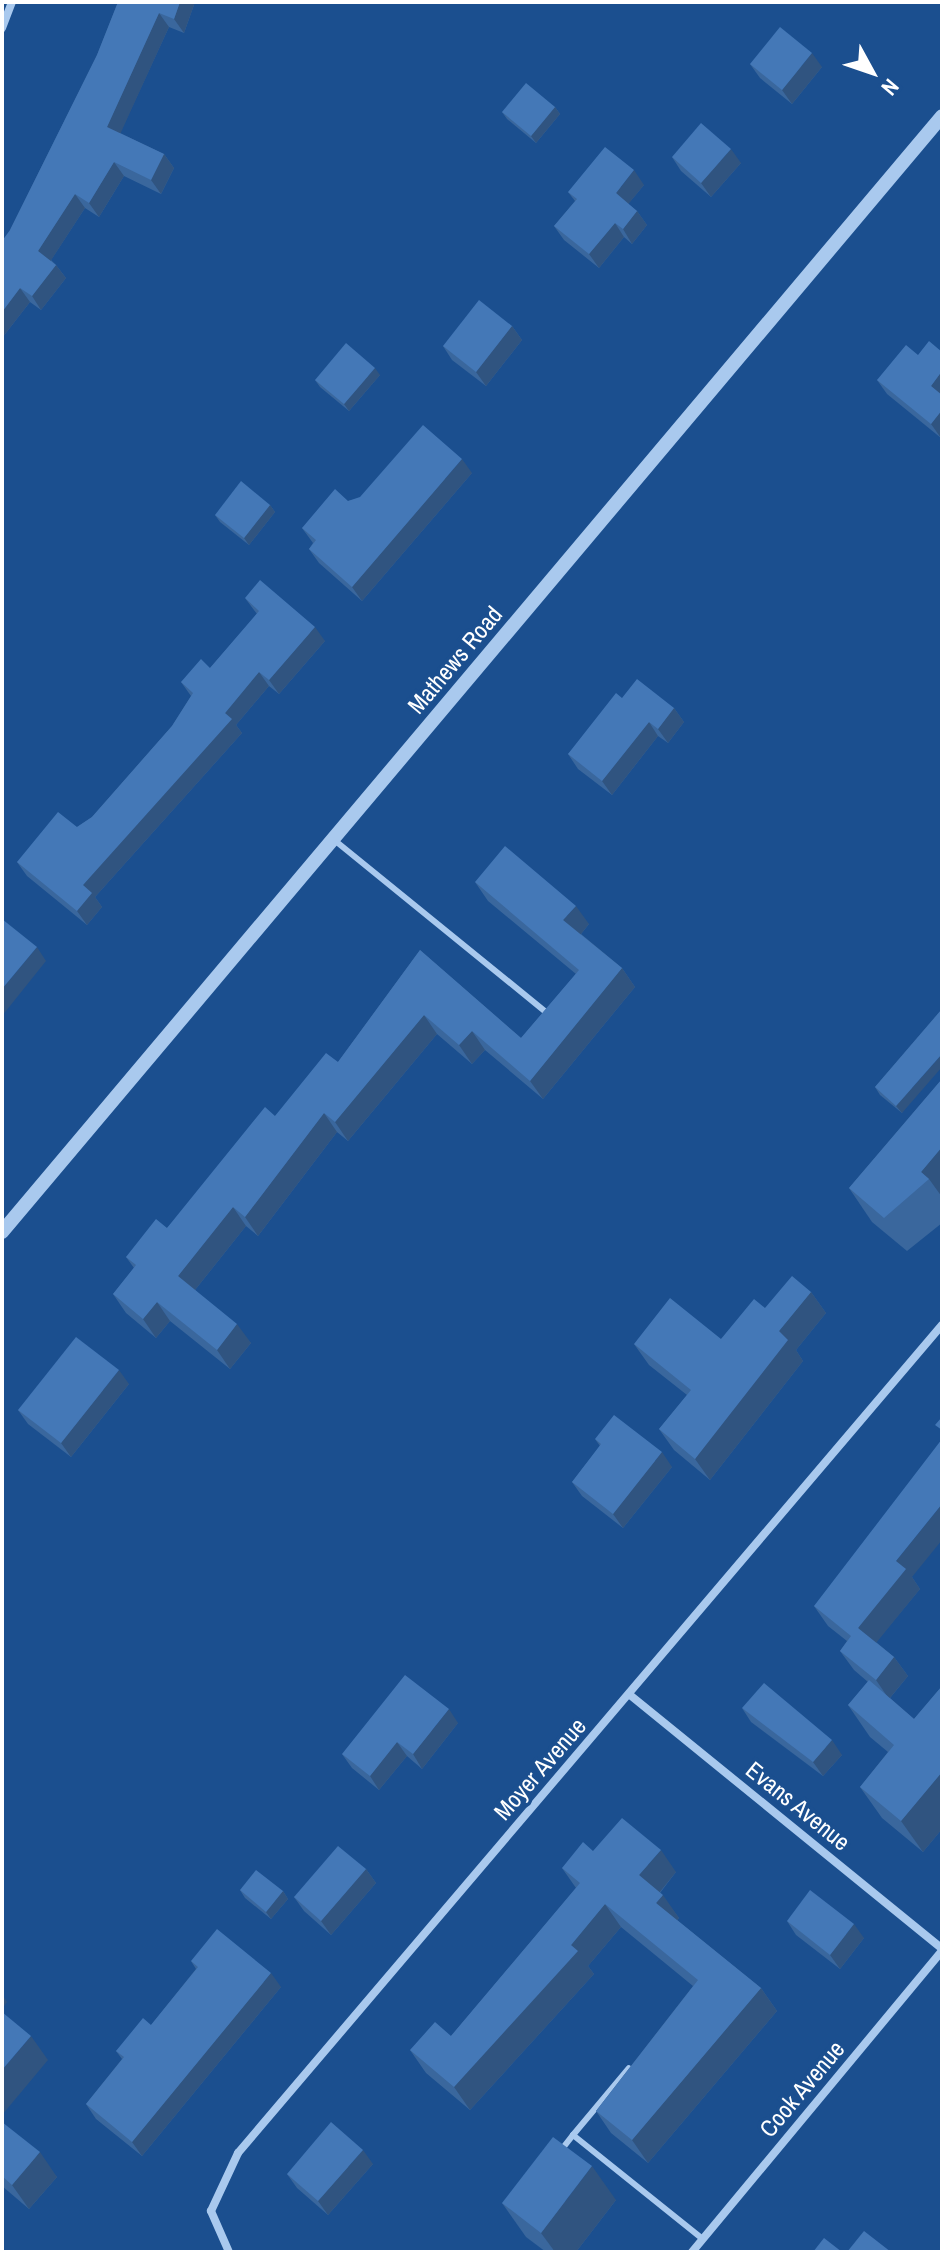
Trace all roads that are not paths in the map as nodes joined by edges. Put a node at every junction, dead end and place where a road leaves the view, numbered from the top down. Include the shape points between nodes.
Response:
1 (12, 2) edge
2 (2, 28) edge
3 (942, 116) edge
4 (333, 839) junction
5 (546, 1012) edge
6 (2, 1232) edge
7 (942, 1325) edge
8 (630, 1695) junction
9 (942, 1950) edge
10 (629, 2068) edge
11 (573, 2135) junction
12 (555, 2157) edge
13 (703, 2239) junction
14 (229, 2252) edge
15 (692, 2252) edge

1 - 2 street
3 - 4 street, Mathews Road
4 - 5 lane
4 - 6 street, Mathews Road
7 - 8 street, Moyer Avenue
8 - 9 street, Evans Avenue
8 - 14 street, Moyer Avenue via 238,2153 211,2211
9 - 13 street, Cook Avenue
10 - 11 lane
11 - 12 lane
11 - 13 lane
13 - 15 street, Cook Avenue

